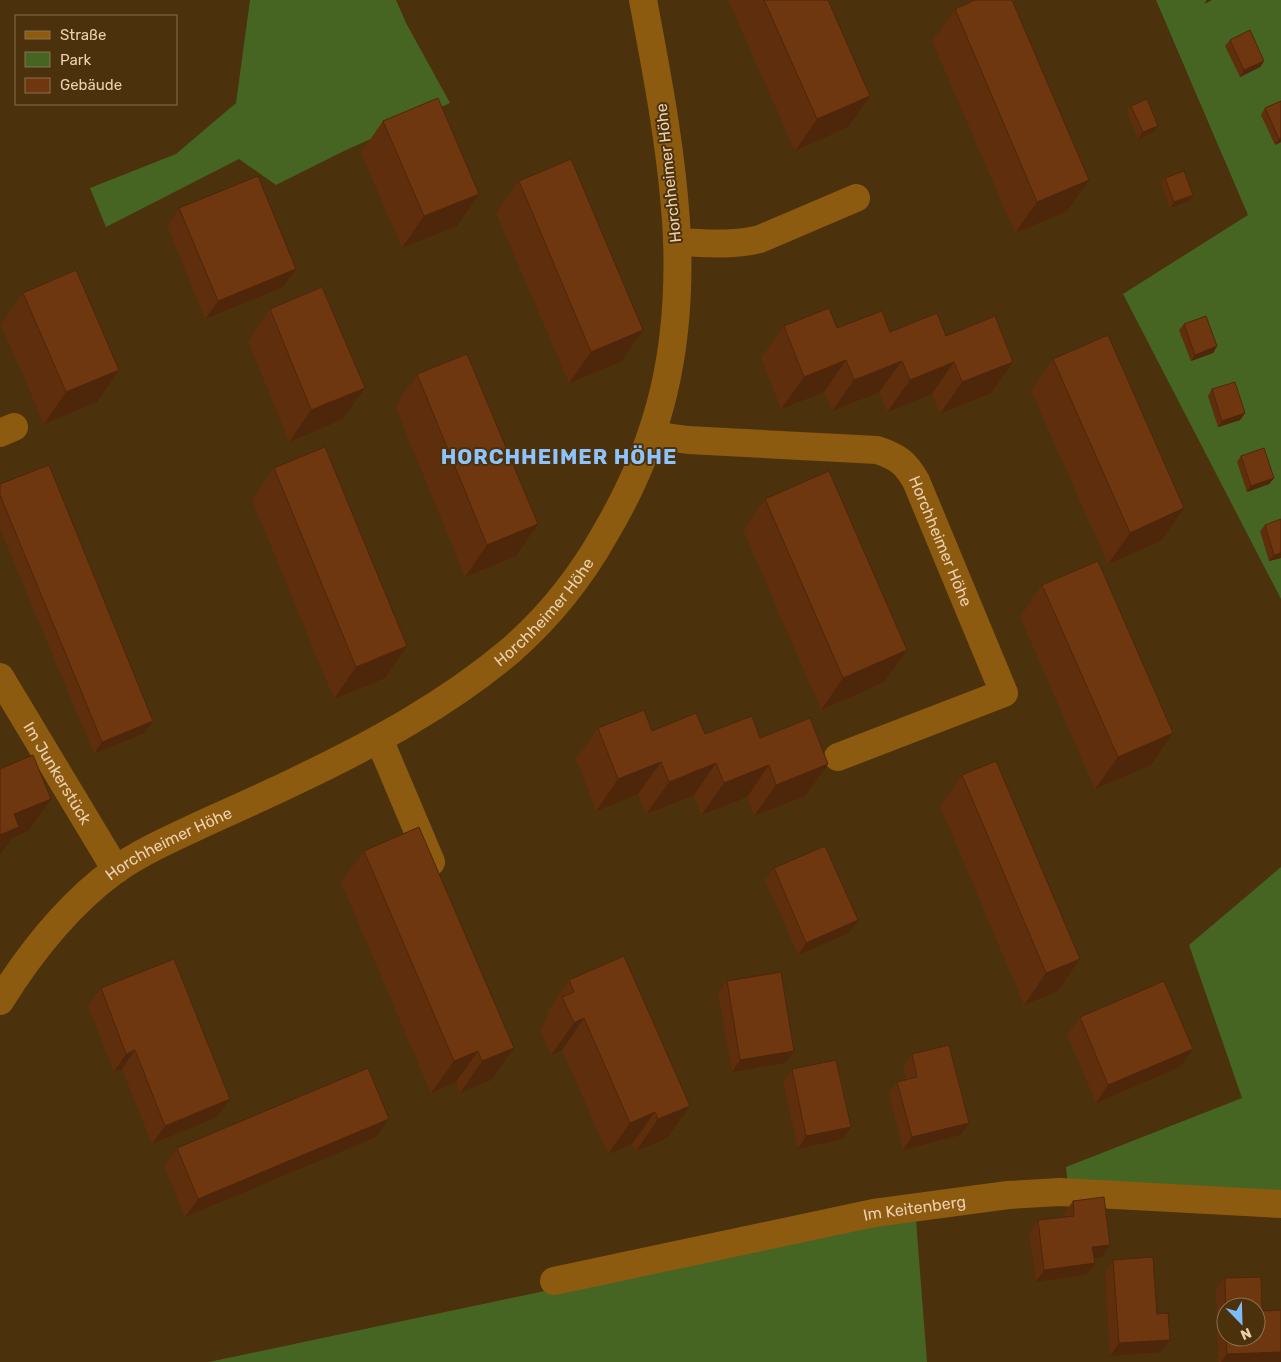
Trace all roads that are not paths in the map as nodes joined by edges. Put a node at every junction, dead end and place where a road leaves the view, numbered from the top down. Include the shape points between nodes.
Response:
1 (643, 0) edge
2 (856, 198) dead end
3 (677, 242) junction
4 (652, 435) junction
5 (0, 678) edge
6 (379, 739) junction
7 (838, 757) dead end
8 (116, 870) junction
9 (440, 884) edge
10 (0, 1001) edge
11 (1281, 1204) edge
12 (554, 1281) dead end

1 - 3 street, Horchheimer Höhe via 669,148
2 - 3 street via 746,243
3 - 4 street, Horchheimer Höhe via 674,340
4 - 6 street, Horchheimer Höhe via 642,464 613,520 578,577 557,603 486,671
4 - 7 street, Horchheimer Höhe via 688,440 877,450 898,458 916,481 1004,693
5 - 8 street, Im Junkerstück
6 - 8 street, Horchheimer Höhe via 160,844
6 - 9 street
8 - 10 street, Horchheimer Höhe via 84,897 48,935
11 - 12 street, Im Keitenberg via 1060,1192 1008,1195 874,1213

